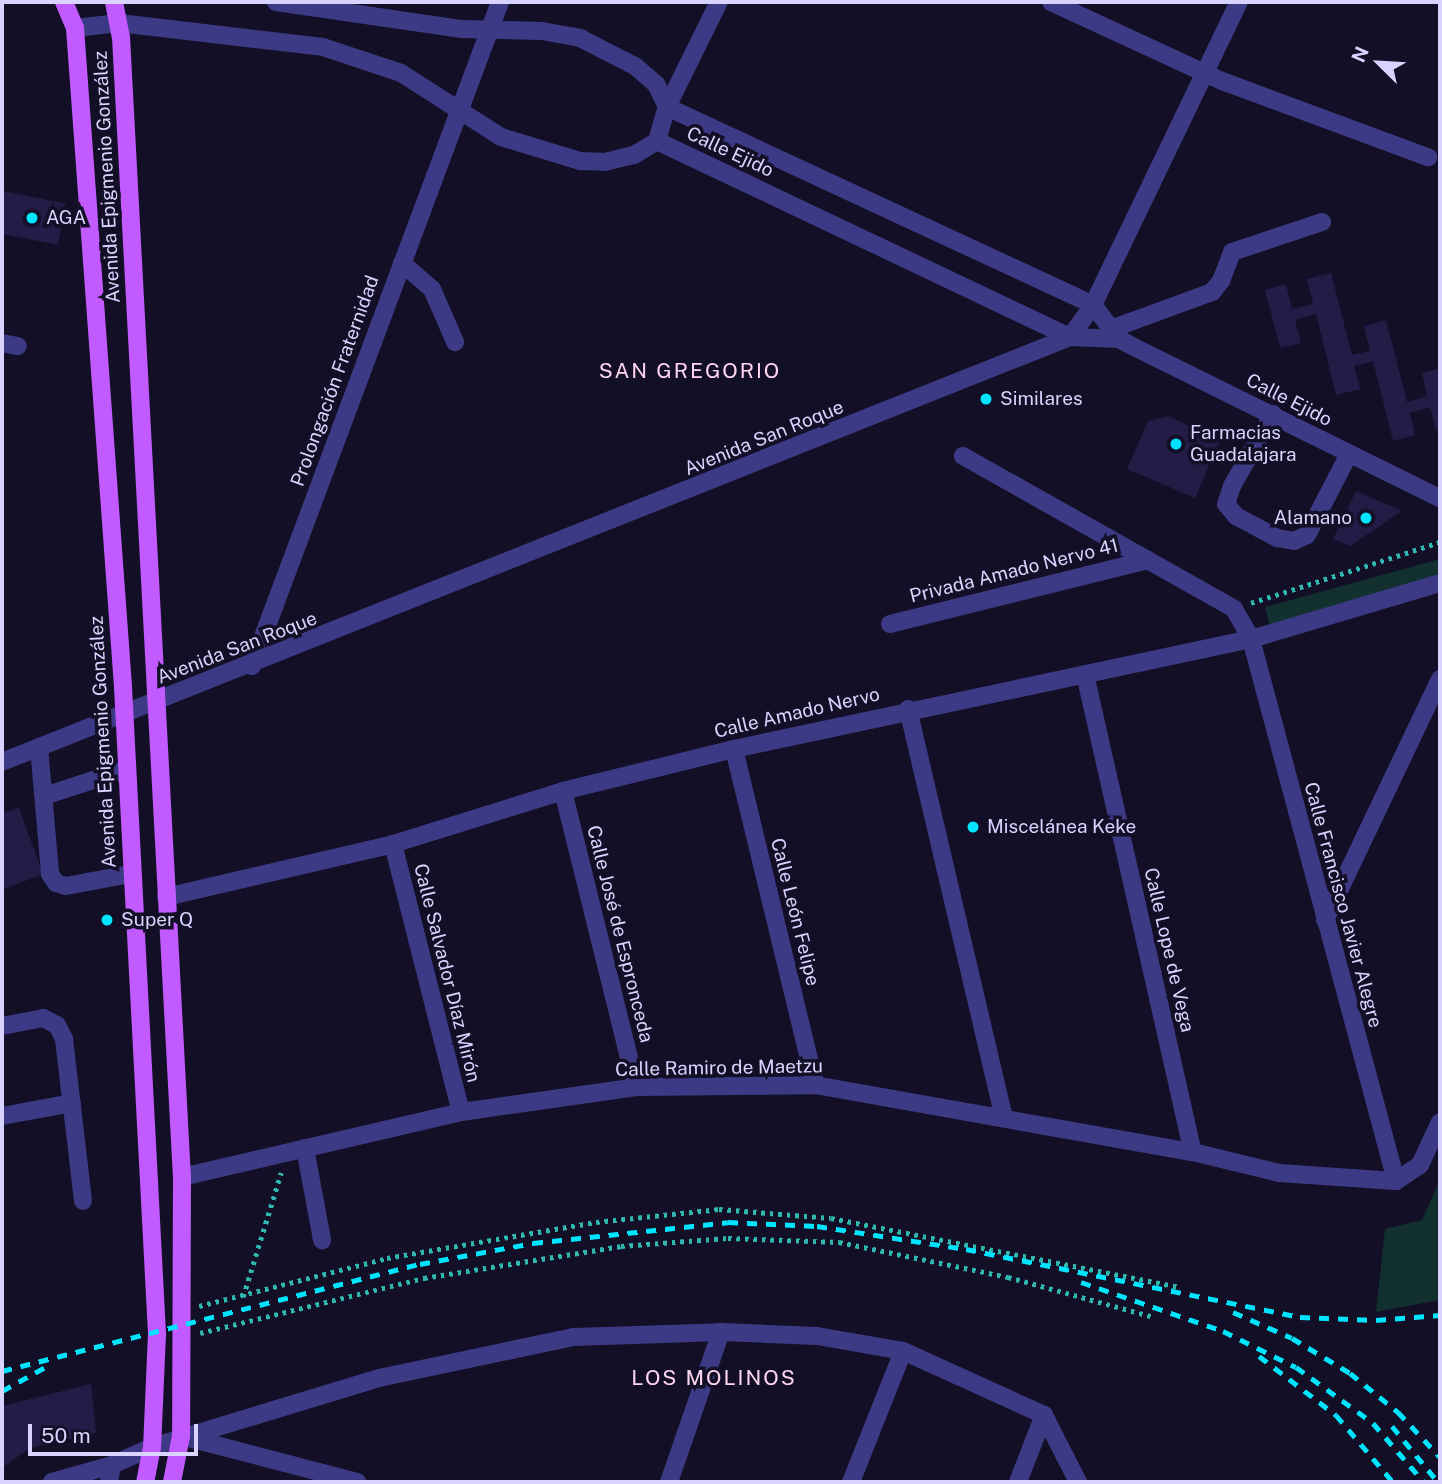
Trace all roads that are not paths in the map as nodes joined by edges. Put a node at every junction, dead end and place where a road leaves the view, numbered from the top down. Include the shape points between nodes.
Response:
1 (64, 2) edge
2 (114, 2) edge
3 (276, 2) edge
4 (500, 2) edge
5 (719, 2) edge
6 (1051, 2) edge
7 (1239, 2) edge
8 (331, 6) edge
9 (119, 23) junction
10 (75, 28) junction
11 (489, 32) junction
12 (1205, 73) junction
13 (667, 107) junction
14 (458, 111) junction
15 (656, 141) junction
16 (1428, 157) dead end
17 (1322, 222) dead end
18 (402, 263) junction
19 (1093, 305) junction
20 (1115, 334) junction
21 (1070, 337) junction
22 (455, 342) dead end
23 (1273, 414) junction
24 (1349, 454) junction
25 (963, 456) dead end
26 (1440, 498) edge
27 (1148, 560) junction
28 (1440, 583) edge
29 (890, 624) dead end
30 (1251, 639) junction
31 (252, 666) junction
32 (1085, 674) junction
33 (1440, 680) edge
34 (155, 702) junction
35 (908, 709) junction
36 (123, 716) junction
37 (39, 747) junction
38 (734, 749) junction
39 (2, 762) edge
40 (127, 769) junction
41 (563, 791) junction
42 (44, 796) junction
43 (393, 844) junction
44 (131, 874) junction
45 (166, 897) junction
46 (1325, 920) junction
47 (2, 1026) edge
48 (816, 1085) junction
49 (636, 1087) junction
50 (72, 1104) junction
51 (461, 1112) junction
52 (2, 1115) edge
53 (1004, 1118) junction
54 (1440, 1122) edge
55 (297, 1150) junction
56 (1194, 1152) junction
57 (182, 1177) junction
58 (1396, 1181) junction
59 (83, 1201) dead end
60 (322, 1240) dead end
61 (721, 1332) junction
62 (902, 1351) junction
63 (1044, 1415) junction
64 (181, 1436) junction
65 (152, 1447) junction
66 (111, 1473) edge
67 (52, 1482) edge
68 (145, 1482) edge
69 (172, 1482) edge
70 (357, 1482) edge
71 (670, 1482) edge
72 (851, 1482) edge
73 (1018, 1482) edge
74 (1078, 1482) edge

1 - 10 main road, Avenida Epigmenio González
2 - 9 main road, Avenida Epigmenio González
3 - 8 street
4 - 11 street, Prolongación Fraternidad
5 - 13 street
6 - 12 street
7 - 12 street
8 - 11 street
9 - 10 street, Calle Ejido
9 - 14 street, Calle Ejido via 323,47 401,73
9 - 34 main road, Avenida Epigmenio González
10 - 36 main road, Avenida Epigmenio González
11 - 13 street via 580,38 635,66 656,84
11 - 14 street, Prolongación Fraternidad
12 - 16 street
12 - 19 street
13 - 15 street
13 - 19 street, Calle Ejido
14 - 15 street, Calle Ejido via 501,137 580,161 606,162 634,155
14 - 18 street, Prolongación Fraternidad
15 - 21 street, Calle Ejido
17 - 20 street via 1232,252 1222,281 1212,292
18 - 22 street via 432,289
18 - 31 street, Prolongación Fraternidad
19 - 20 street, Calle Ejido
19 - 21 street
20 - 21 street, Calle Ejido
20 - 23 street, Calle Ejido
21 - 31 street, Avenida San Roque
23 - 24 street, Calle Ejido
23 - 24 street via 1226,504 1236,516 1277,538 1294,541 1307,535
24 - 26 street, Calle Ejido
25 - 27 street, Privada Amado Nervo 41
27 - 29 street, Privada Amado Nervo 41
27 - 30 street, Privada Amado Nervo 41 via 1234,609
28 - 30 street, Calle Amado Nervo
30 - 32 street, Calle Amado Nervo
30 - 46 street, Calle Francisco Javier Alegre
31 - 34 street, Avenida San Roque
32 - 35 street, Calle Amado Nervo
32 - 56 street, Calle Lope de Vega
33 - 46 street
34 - 36 street, Avenida San Roque
34 - 45 main road, Avenida Epigmenio González
35 - 38 street, Calle Amado Nervo
35 - 53 street
36 - 37 street, Avenida San Roque
36 - 40 main road, Avenida Epigmenio González
37 - 39 street, Avenida San Roque
37 - 42 street
38 - 41 street, Calle Amado Nervo
38 - 48 street, Calle León Felipe
40 - 42 street
40 - 44 main road, Avenida Epigmenio González
41 - 43 street, Calle Amado Nervo
41 - 49 street, Calle José de Espronceda
42 - 44 street via 50,874 56,883 66,886
43 - 45 street, Calle Amado Nervo
43 - 51 street, Calle Salvador Díaz Mirón
44 - 65 main road, Avenida Epigmenio González via 157,1334
45 - 57 main road, Avenida Epigmenio González
46 - 58 street, Calle Francisco Javier Alegre
47 - 50 street via 43,1018 57,1025 64,1039
48 - 49 street, Calle Ramiro de Maetzu
48 - 53 street, Calle Ramiro de Maetzu
49 - 51 street, Calle Ramiro de Maetzu
50 - 52 street
50 - 59 street
51 - 55 street, Calle Ramiro de Maetzu
53 - 56 street, Calle Ramiro de Maetzu
54 - 58 street via 1420,1165
55 - 57 street, Calle Ramiro de Maetzu
55 - 60 street
56 - 58 street, Calle Ramiro de Maetzu via 1279,1173
57 - 64 main road, Avenida Epigmenio González
61 - 62 street via 817,1336
61 - 64 street via 574,1337 379,1378
61 - 71 street
62 - 63 street
62 - 72 street
63 - 73 street
63 - 74 street
64 - 65 street
64 - 69 main road, Avenida Epigmenio González
64 - 70 street
65 - 66 street
65 - 68 main road, Avenida Epigmenio González
66 - 67 street

